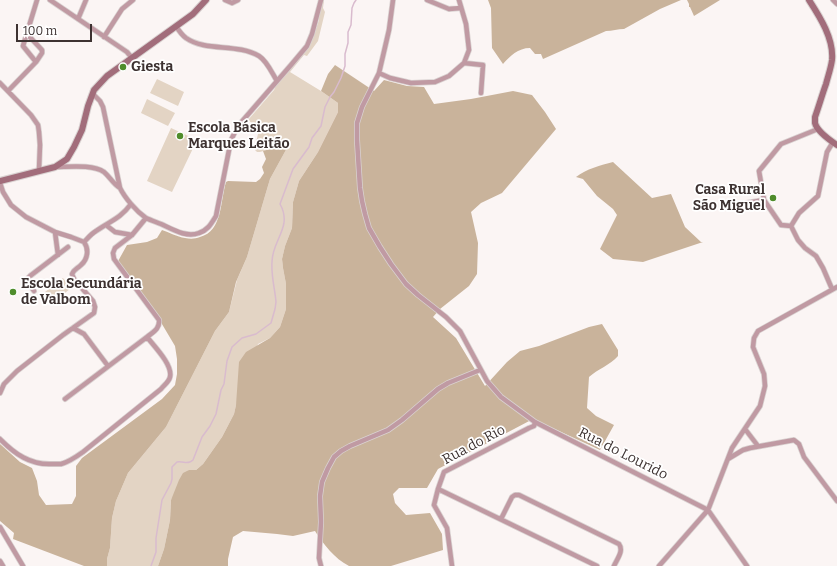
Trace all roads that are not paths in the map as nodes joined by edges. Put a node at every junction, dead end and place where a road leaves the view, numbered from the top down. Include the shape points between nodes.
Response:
1 (37, 0) edge
2 (50, 0) edge
3 (86, 0) edge
4 (133, 0) edge
5 (206, 0) edge
6 (225, 0) edge
7 (238, 0) edge
8 (321, 0) edge
9 (393, 0) edge
10 (427, 0) edge
11 (459, 0) edge
12 (809, 0) edge
13 (832, 0) edge
14 (837, 4) edge
15 (461, 8) junction
16 (78, 19) junction
17 (176, 26) junction
18 (27, 34) junction
19 (104, 37) junction
20 (132, 58) junction
21 (36, 62) junction
22 (464, 63) junction
23 (379, 73) junction
24 (277, 81) junction
25 (0, 83) edge
26 (8, 91) junction
27 (481, 93) dead end
28 (93, 94) junction
29 (818, 129) junction
30 (835, 144) edge
31 (55, 167) junction
32 (40, 170) junction
33 (0, 182) edge
34 (120, 188) junction
35 (764, 200) junction
36 (131, 204) junction
37 (735, 205) dead end
38 (146, 218) junction
39 (106, 225) junction
40 (791, 226) junction
41 (55, 232) junction
42 (132, 235) junction
43 (84, 242) junction
44 (68, 247) dead end
45 (58, 255) junction
46 (835, 288) edge
47 (34, 291) dead end
48 (73, 328) junction
49 (147, 337) junction
50 (108, 366) junction
51 (480, 370) junction
52 (2, 385) edge
53 (0, 392) edge
54 (65, 400) dead end
55 (535, 422) junction
56 (745, 429) junction
57 (0, 434) edge
58 (1, 440) edge
59 (758, 446) junction
60 (728, 458) junction
61 (438, 489) junction
62 (837, 501) edge
63 (708, 510) junction
64 (501, 519) junction
65 (0, 527) edge
66 (0, 561) edge
67 (3, 566) edge
68 (23, 566) edge
69 (321, 566) edge
70 (452, 566) edge
71 (597, 566) edge
72 (614, 566) edge
73 (659, 566) edge
74 (747, 566) edge

1 - 18 street
2 - 16 street
3 - 16 street
4 - 19 street via 122,9
5 - 17 street via 193,14
6 - 7 street via 232,3
8 - 24 street via 307,46
9 - 23 street, Rua do Lourido
10 - 15 street via 449,9
11 - 15 street
12 - 29 street via 824,23 832,51 830,70 815,117
13 - 14 street
15 - 22 street via 469,50
16 - 19 street
17 - 20 street
17 - 24 street via 185,38 191,41 237,49 258,56
18 - 21 street via 23,46
18 - 21 street via 42,50
19 - 20 street
20 - 28 street via 107,76
21 - 26 street
22 - 23 street via 449,76 435,82 411,83
22 - 27 street via 483,64
23 - 51 street, Rua do Lourido via 362,107 358,123 360,188 369,228 406,284 460,332
24 - 38 street via 238,126 231,140 216,216 211,224 198,234 188,235
25 - 26 street
26 - 32 street via 38,125
28 - 31 street via 74,147 67,159
28 - 34 street via 103,107
29 - 30 street
29 - 35 street via 781,144 758,171
30 - 40 street via 827,152 818,196 799,213
31 - 32 street
31 - 34 street via 99,169
32 - 33 street
33 - 41 street via 11,205 26,217
34 - 36 street
35 - 37 street
35 - 40 street via 781,225
36 - 38 street
36 - 39 street via 120,217
38 - 42 street
39 - 42 street via 115,232
39 - 43 street via 96,230
40 - 46 street via 798,240 816,256
41 - 43 street
41 - 45 street
42 - 49 street via 115,248 113,253 114,259 159,320 160,325
43 - 48 street via 88,252 86,259 72,274 96,307 94,313
44 - 45 street
45 - 47 street via 27,279
46 - 56 street via 758,331 753,347 764,374 765,386 760,406
48 - 50 street via 84,334
48 - 52 street
49 - 50 street
49 - 58 street via 169,367 168,381 72,460 60,464 34,463 22,458
50 - 54 street
51 - 55 street, Rua do Lourido via 501,397
51 - 69 street via 448,383 388,430 350,446 334,457 322,482 320,496
52 - 53 street
55 - 61 street, Rua do Rio via 534,426 444,472
55 - 63 street, Rua do Lourido
56 - 59 street
56 - 60 street
57 - 58 street
59 - 60 street
59 - 62 street via 794,440
60 - 63 street
61 - 64 street
61 - 70 street, Rua do Rio via 434,505 447,528
63 - 73 street
63 - 74 street, Rua do Lourido
64 - 71 street
64 - 72 street via 512,497 519,494 619,544 621,550
65 - 68 street
66 - 67 street

